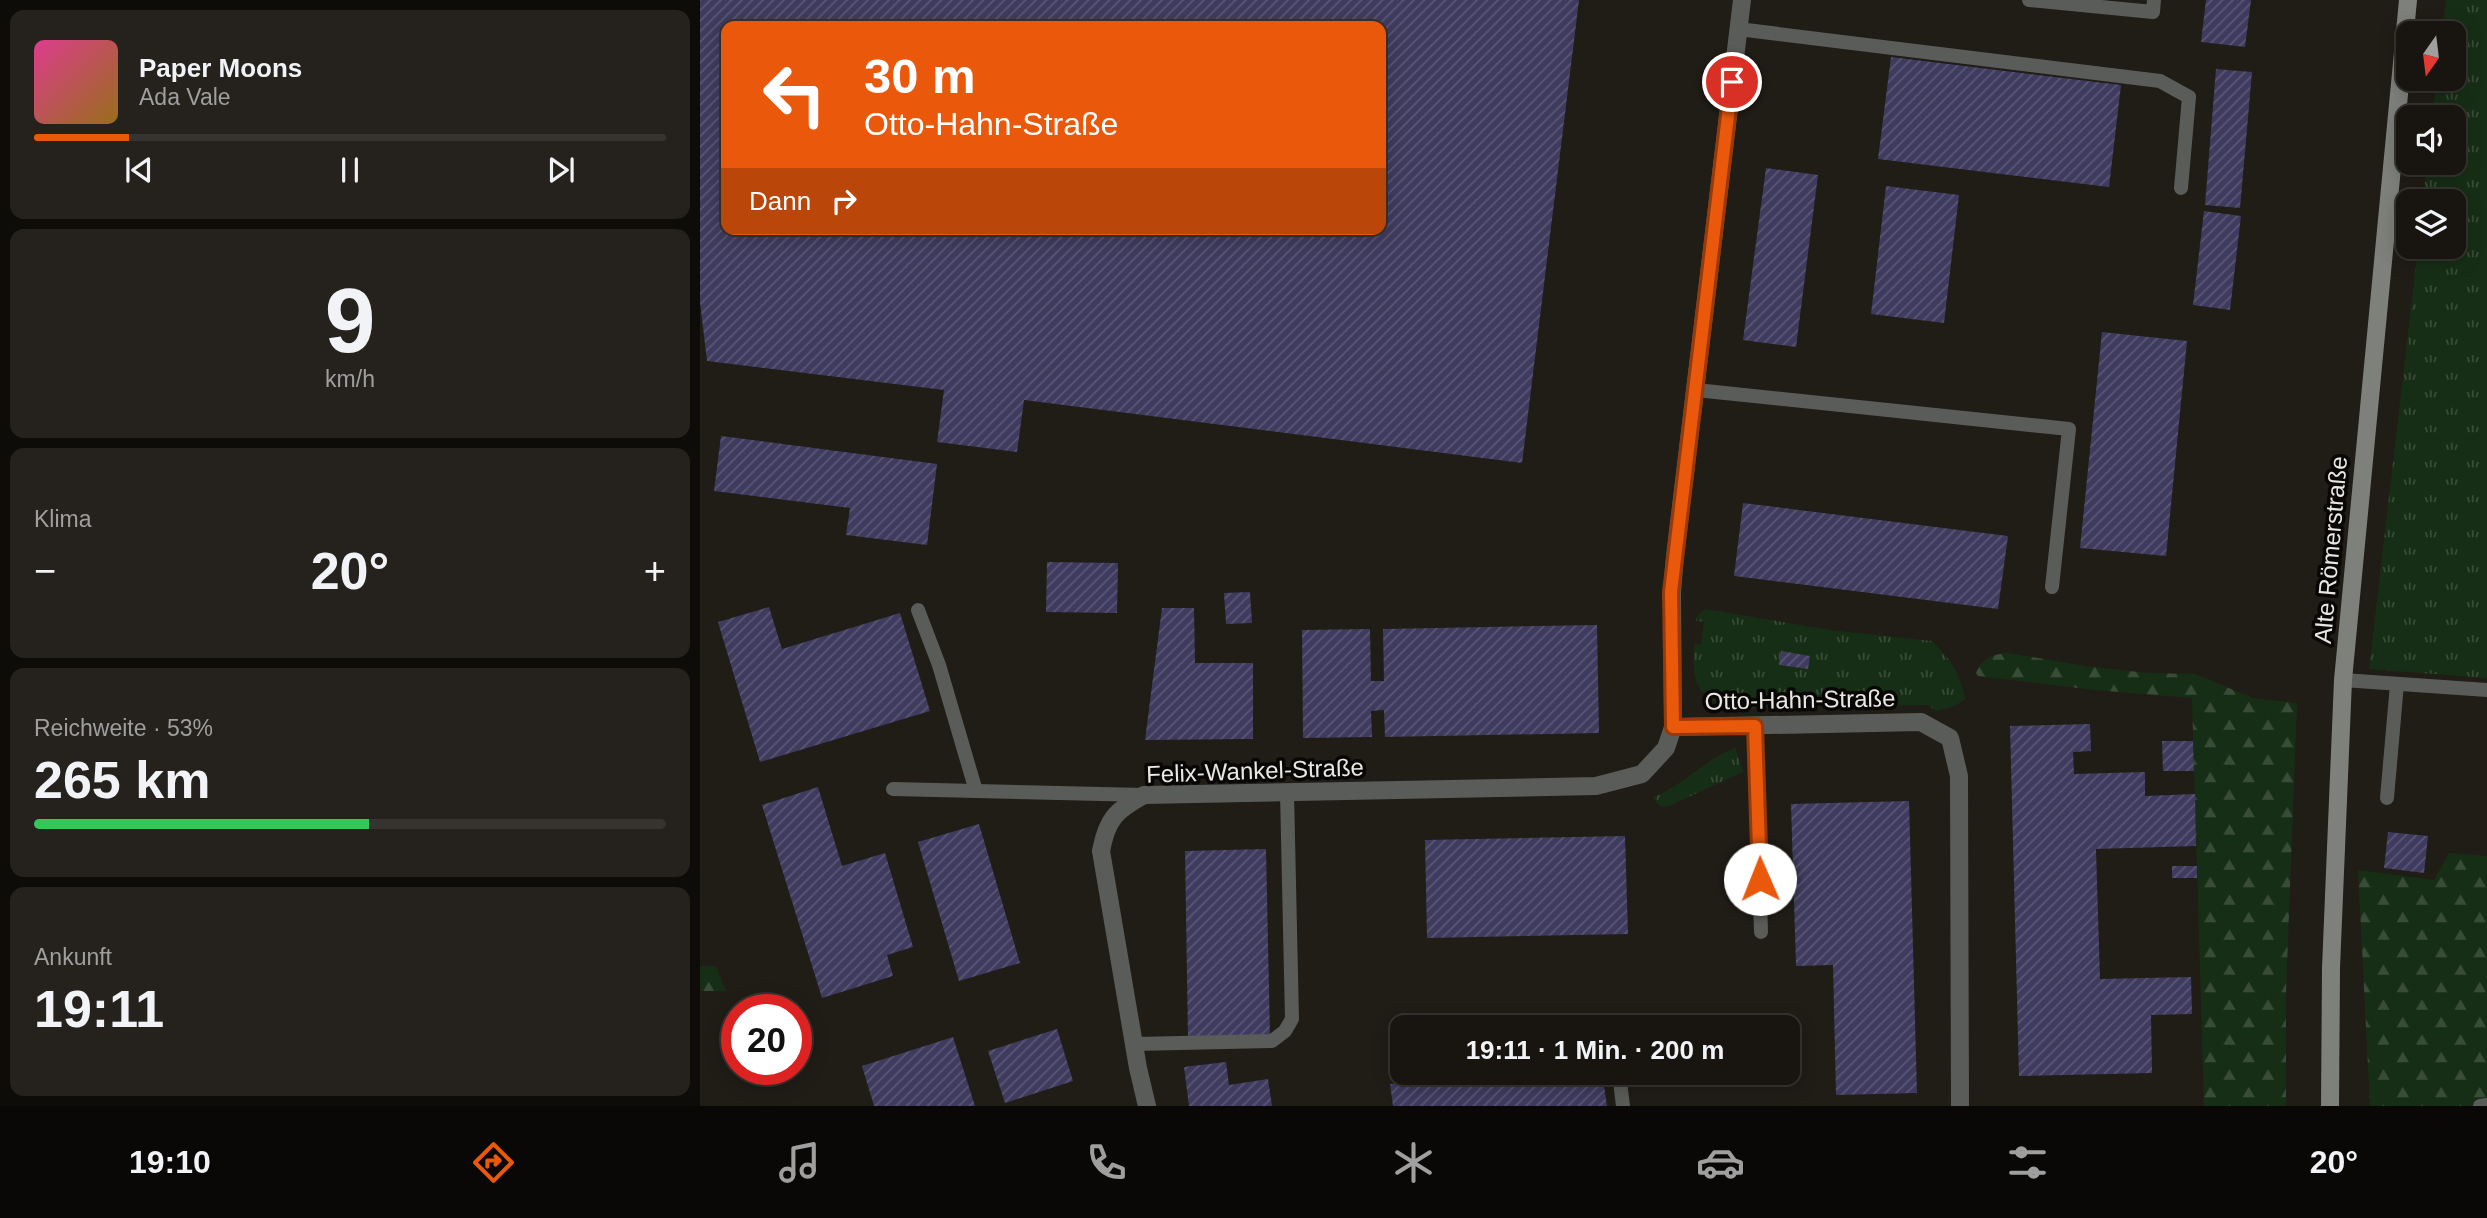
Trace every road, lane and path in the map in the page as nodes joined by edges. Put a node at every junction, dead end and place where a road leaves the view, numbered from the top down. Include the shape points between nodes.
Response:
1 (1742, 0) edge
2 (2029, 0) edge
3 (2154, 0) edge
4 (2408, 0) edge
5 (1738, 29) junction
6 (2181, 188) dead end
7 (1696, 390) junction
8 (2052, 587) dead end
9 (918, 610) dead end
10 (2343, 680) junction
11 (2397, 684) junction
12 (2487, 690) edge
13 (1755, 726) junction
14 (1673, 727) junction
15 (893, 789) dead end
16 (976, 791) junction
17 (1287, 792) junction
18 (1144, 795) junction
19 (2387, 798) dead end
20 (1760, 932) dead end
21 (1134, 1044) junction
22 (1620, 1085) edge
23 (2487, 1105) edge
24 (1147, 1106) edge
25 (1623, 1106) edge
26 (1960, 1106) edge
27 (2330, 1106) edge
28 (2480, 1106) edge

1 - 5 street, Otto-Hahn-Straße
2 - 3 lane via 2153,12
4 - 10 main road, Alte Römerstraße
5 - 6 lane via 2160,81 2189,97
5 - 7 street, Otto-Hahn-Straße
7 - 8 lane via 2070,429
7 - 14 street, Otto-Hahn-Straße via 1671,592
9 - 16 lane
10 - 11 lane
10 - 27 main road, Alte Römerstraße via 2330,968
11 - 12 lane
11 - 19 lane
13 - 14 street, Otto-Hahn-Straße
13 - 20 lane
13 - 26 street, Otto-Hahn-Straße via 1921,722 1950,738 1959,776
14 - 17 street, Felix-Wankel-Straße via 1665,748 1642,774 1596,786
15 - 16 lane
16 - 18 lane
17 - 18 street, Felix-Wankel-Straße
17 - 21 lane via 1292,1019 1285,1031 1272,1041
18 - 21 street, Felix-Wankel-Straße via 1120,807 1105,830 1101,851
21 - 24 street, Felix-Wankel-Straße
22 - 25 lane
23 - 28 lane

